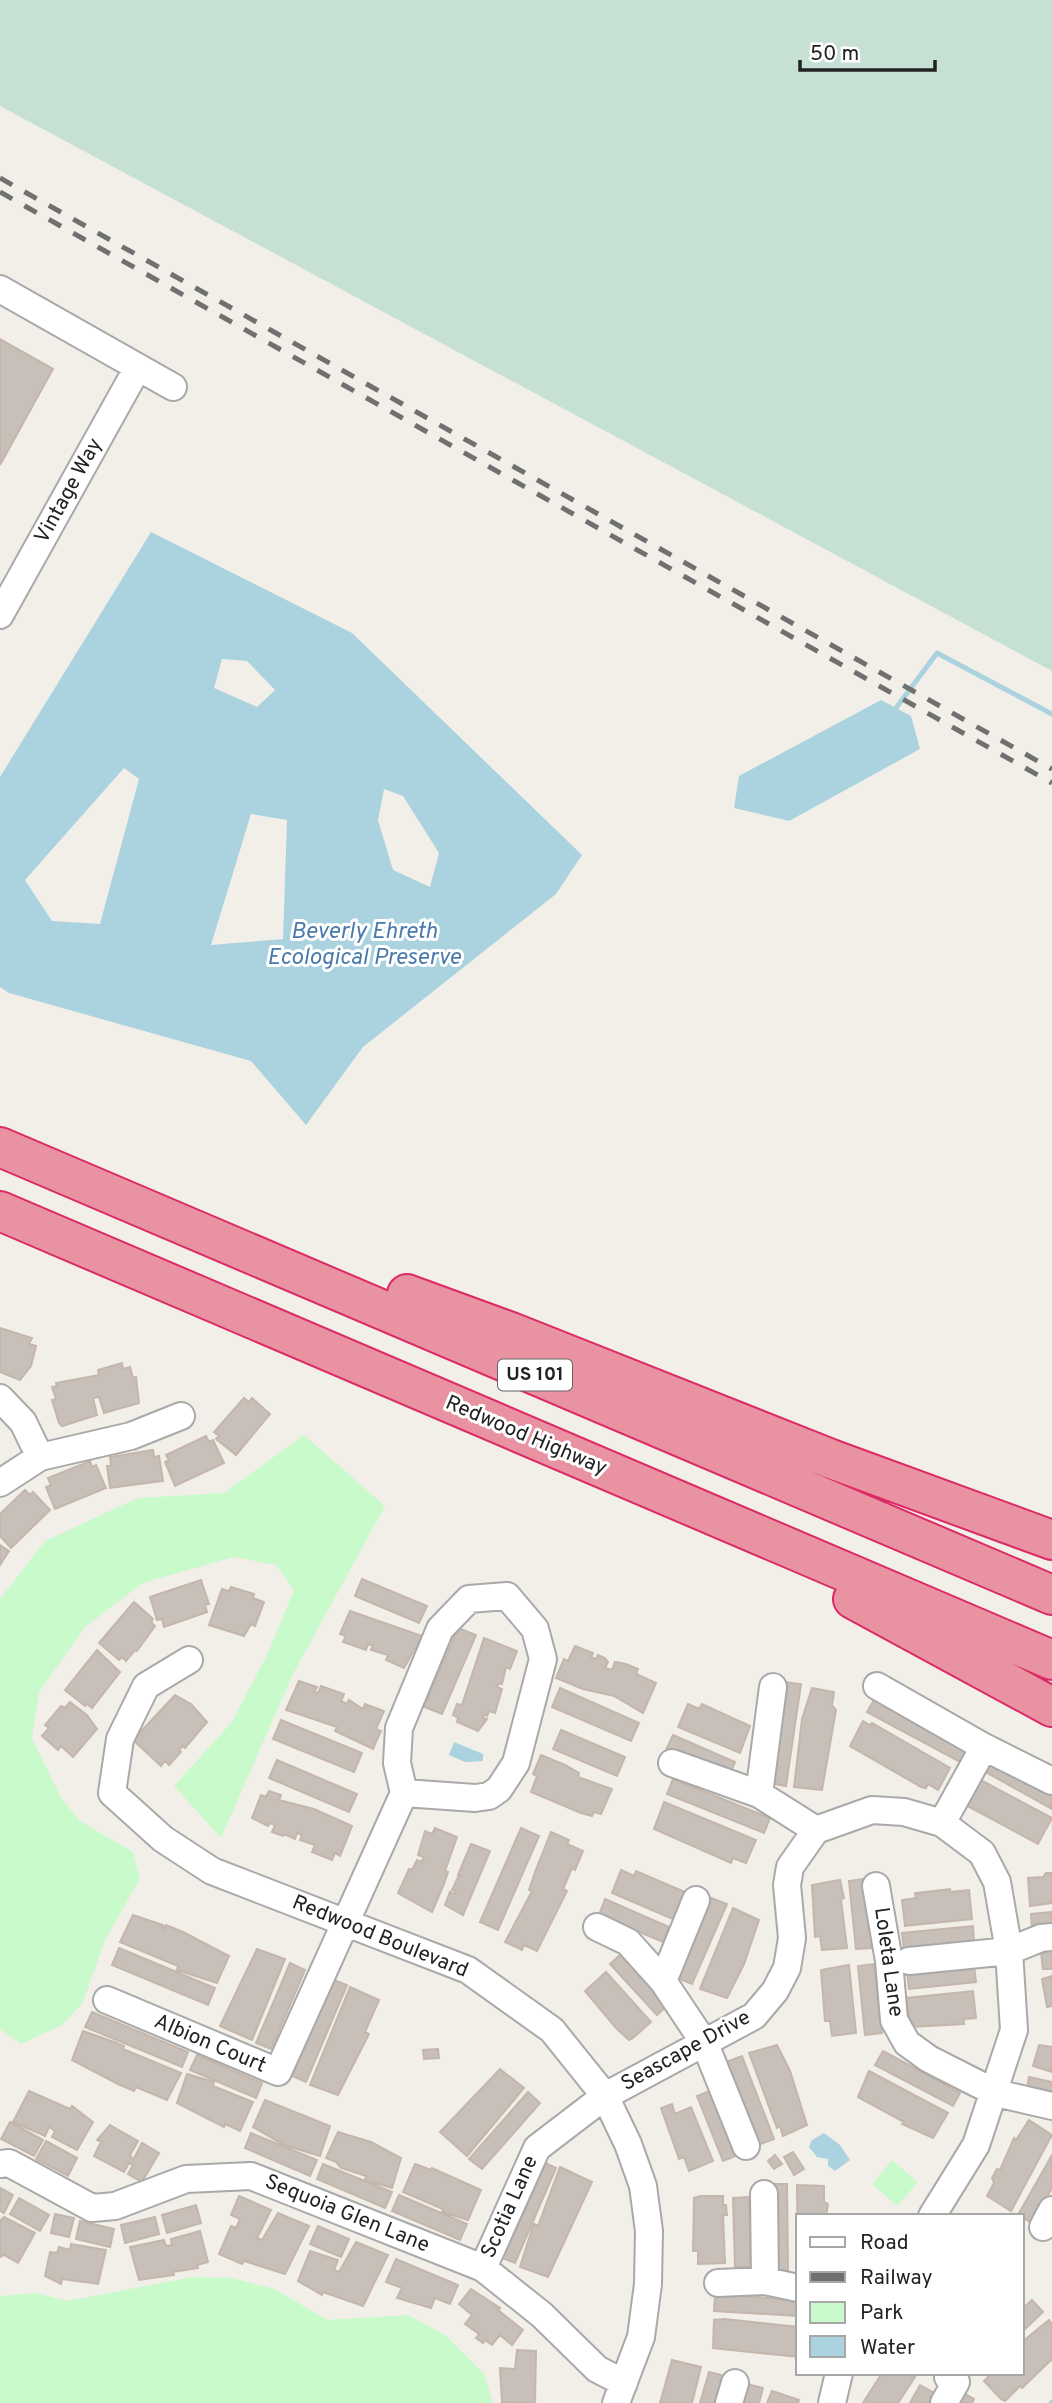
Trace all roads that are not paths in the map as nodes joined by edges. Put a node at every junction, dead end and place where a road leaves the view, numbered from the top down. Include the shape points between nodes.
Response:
1 (0, 289) edge
2 (138, 367) junction
3 (173, 387) dead end
4 (0, 615) edge
5 (9, 1151) edge
6 (0, 1212) edge
7 (0, 1398) edge
8 (181, 1416) dead end
9 (40, 1457) junction
10 (0, 1483) edge
11 (1052, 1540) edge
12 (794, 1552) junction
13 (1052, 1595) edge
14 (190, 1660) dead end
15 (1052, 1660) edge
16 (877, 1686) dead end
17 (773, 1687) dead end
18 (1052, 1707) edge
19 (984, 1747) junction
20 (673, 1763) dead end
21 (1052, 1781) edge
22 (404, 1793) junction
23 (759, 1794) junction
24 (942, 1823) junction
25 (816, 1830) junction
26 (876, 1886) dead end
27 (696, 1900) dead end
28 (344, 1922) junction
29 (597, 1927) dead end
30 (1052, 1937) edge
31 (1009, 1951) junction
32 (909, 1961) dead end
33 (663, 1981) junction
34 (107, 2000) dead end
35 (705, 2044) junction
36 (996, 2093) junction
37 (605, 2096) junction
38 (1052, 2106) edge
39 (746, 2146) dead end
40 (0, 2164) edge
41 (764, 2194) dead end
42 (933, 2214) edge
43 (483, 2268) junction
44 (765, 2281) junction
45 (718, 2283) dead end
46 (796, 2288) edge
47 (839, 2375) edge
48 (620, 2393) edge
49 (832, 2403) edge

1 - 2 street
2 - 3 street
2 - 4 street, Vintage Way
5 - 11 highway via 512,1332 831,1459
5 - 13 highway, US 101
6 - 12 highway, Redwood Highway / US 101
7 - 9 street via 23,1422
8 - 9 street via 131,1436
9 - 10 street
12 - 15 highway, Redwood Highway / US 101
12 - 18 highway via 859,1604
14 - 28 street, Redwood Boulevard via 146,1686 120,1739 112,1793 163,1839 212,1871
16 - 19 street
17 - 23 street
19 - 21 street
19 - 24 street
20 - 23 street
22 - 22 street via 489,1796 516,1763 543,1659 534,1629 507,1596 470,1599 440,1629 399,1728 397,1763
22 - 28 street
23 - 25 street
24 - 25 street via 904,1812 872,1810
24 - 31 street via 982,1853 996,1882
25 - 35 street, Seascape Drive via 790,1867 787,1885 792,1938 787,1968 754,2016
26 - 36 street, Loleta Lane via 894,2021 907,2043 929,2059
27 - 33 street
28 - 34 street, Albion Court via 278,2072
28 - 37 street, Redwood Boulevard via 468,1970 552,2030
29 - 33 street via 628,1942
30 - 31 street
31 - 32 street
31 - 36 street via 1014,2030
33 - 35 street
35 - 37 street, Seascape Drive
35 - 39 street
36 - 38 street, Loleta Lane
36 - 42 street via 976,2145
37 - 43 street, Scotia Lane via 537,2148
37 - 48 street, Redwood Boulevard via 643,2186 649,2231 641,2337
40 - 43 street, Sequoia Glen Lane via 9,2163 92,2208 116,2206 186,2179 251,2176
41 - 44 street
43 - 48 street, Sequoia Glen Lane via 542,2315
44 - 45 street
44 - 46 street
47 - 49 street

